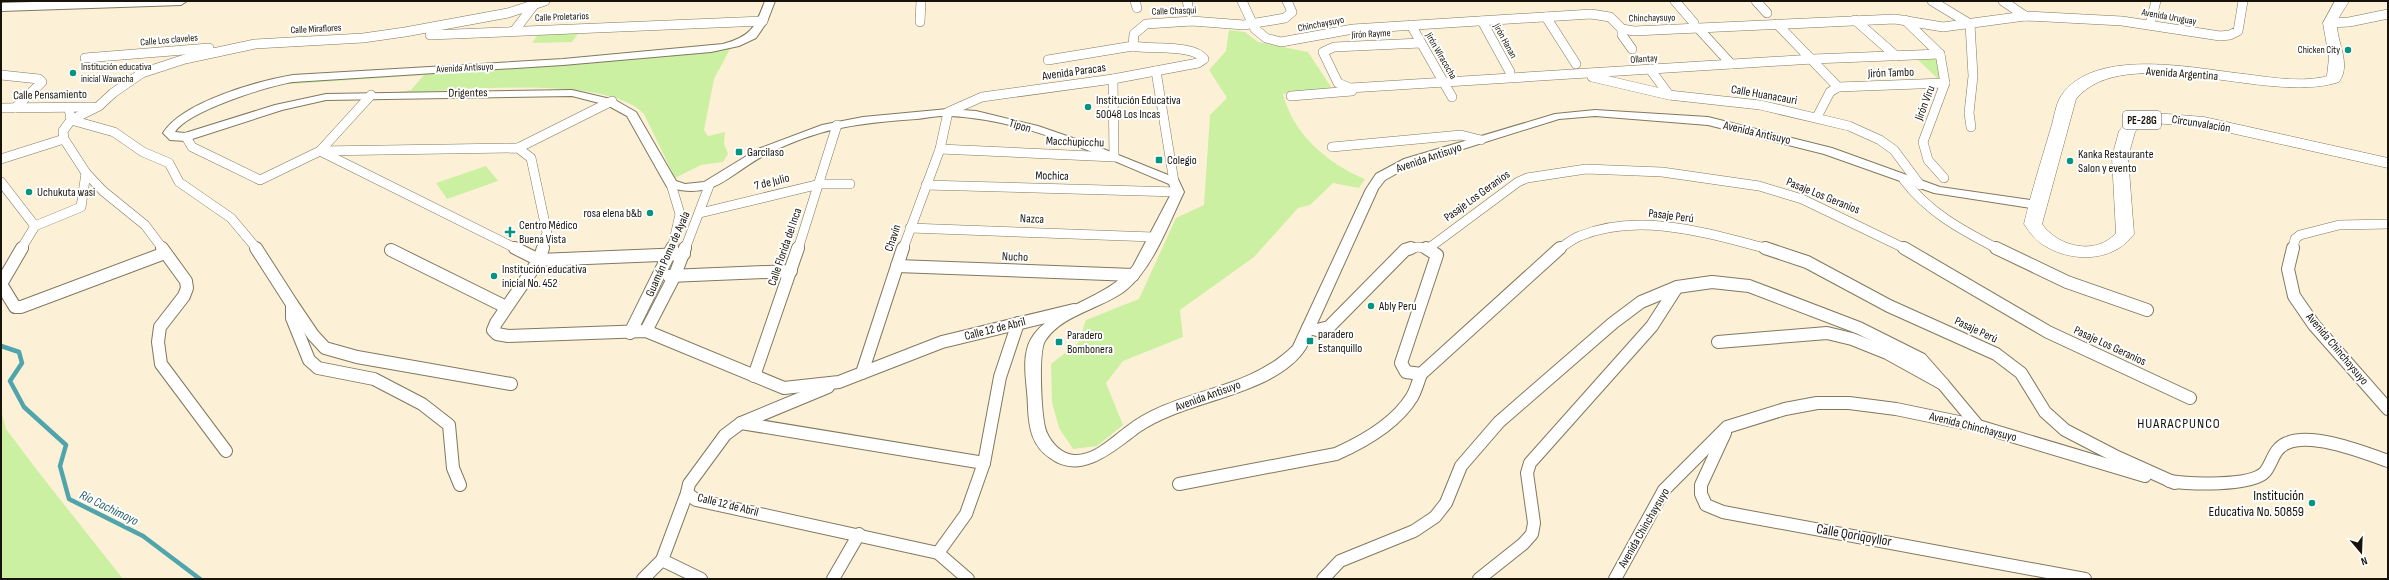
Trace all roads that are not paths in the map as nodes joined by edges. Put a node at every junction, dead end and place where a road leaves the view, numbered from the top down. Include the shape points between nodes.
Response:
1 (181, 1) edge
2 (545, 1) edge
3 (770, 1) edge
4 (921, 1) edge
5 (1242, 1) edge
6 (1287, 1) edge
7 (1296, 1) edge
8 (1675, 1) edge
9 (1756, 1) edge
10 (1932, 1) edge
11 (2003, 1) edge
12 (2156, 1) edge
13 (2243, 1) edge
14 (2342, 1) edge
15 (534, 5) junction
16 (1, 7) edge
17 (1767, 13) dead end
18 (2388, 14) edge
19 (2025, 16) junction
20 (1546, 17) junction
21 (1855, 20) junction
22 (1905, 20) junction
23 (763, 21) junction
24 (1482, 21) junction
25 (920, 22) dead end
26 (2330, 23) junction
27 (1251, 24) junction
28 (1777, 24) junction
29 (1970, 24) junction
30 (2150, 24) junction
31 (1696, 25) junction
32 (1411, 26) junction
33 (1622, 29) junction
34 (515, 30) junction
35 (363, 38) junction
36 (1421, 43) junction
37 (255, 44) junction
38 (1133, 46) junction
39 (1632, 50) dead end
40 (1940, 54) junction
41 (1896, 56) junction
42 (85, 58) dead end
43 (1813, 59) junction
44 (1048, 60) dead end
45 (1576, 64) dead end
46 (1731, 64) junction
47 (1650, 70) junction
48 (1156, 71) junction
49 (1510, 72) dead end
50 (1581, 74) junction
51 (1, 75) edge
52 (1113, 79) junction
53 (1444, 83) junction
54 (1945, 83) junction
55 (1838, 87) junction
56 (1350, 88) joint
57 (371, 95) junction
58 (1669, 95) junction
59 (1291, 96) dead end
60 (1452, 97) dead end
61 (612, 101) junction
62 (100, 106) junction
63 (1, 108) edge
64 (15, 108) junction
65 (69, 108) junction
66 (948, 112) junction
67 (1817, 117) junction
68 (71, 120) junction
69 (837, 125) junction
70 (1971, 127) dead end
71 (186, 137) junction
72 (64, 139) junction
73 (1481, 140) junction
74 (1332, 147) dead end
75 (518, 148) junction
76 (940, 149) junction
77 (320, 151) junction
78 (1114, 157) junction
79 (1, 159) edge
80 (2388, 163) edge
81 (86, 173) junction
82 (1944, 178) dead end
83 (1904, 180) junction
84 (1, 182) edge
85 (671, 184) junction
86 (820, 184) junction
87 (850, 184) dead end
88 (926, 185) junction
89 (1920, 185) junction
90 (709, 186) junction
91 (1176, 187) junction
92 (2036, 205) junction
93 (700, 213) junction
94 (2388, 224) edge
95 (35, 226) junction
96 (910, 228) junction
97 (1153, 237) junction
98 (1429, 248) junction
99 (391, 250) dead end
100 (165, 253) junction
101 (669, 254) junction
102 (684, 254) junction
103 (539, 260) junction
104 (897, 266) junction
105 (791, 271) junction
106 (675, 275) junction
107 (1133, 275) junction
108 (660, 276) junction
109 (1677, 287) junction
110 (292, 304) junction
111 (506, 307) junction
112 (1084, 308) junction
113 (2147, 310) dead end
114 (1018, 323) junction
115 (1308, 328) junction
116 (646, 331) junction
117 (630, 333) junction
118 (1718, 342) dead end
119 (862, 373) junction
120 (1421, 374) junction
121 (754, 376) junction
122 (839, 382) junction
123 (511, 384) dead end
124 (1943, 384) junction
125 (2190, 398) dead end
126 (2388, 409) edge
127 (741, 422) junction
128 (1978, 426) junction
129 (1727, 427) junction
130 (226, 451) dead end
131 (2388, 461) edge
132 (984, 463) junction
133 (2176, 483) junction
134 (1179, 484) dead end
135 (460, 485) dead end
136 (686, 493) junction
137 (859, 534) junction
138 (938, 553) junction
139 (662, 560) junction
140 (643, 579) edge
141 (701, 579) edge
142 (833, 579) edge
143 (968, 579) edge
144 (1323, 579) edge
145 (1479, 579) edge
146 (1615, 579) edge
147 (2085, 579) edge

1 - 16 main road
2 - 15 street, Calle Miraflores
3 - 23 street, Avenida Antisuyo
4 - 25 street
5 - 27 street
6 - 7 street
6 - 27 street, Calle Chasqui via 1291,8 1290,16
8 - 31 street
9 - 17 street
10 - 29 street
11 - 19 street
12 - 30 street
13 - 30 street, Avenida Uruguay via 2238,31 2230,35 2211,35
14 - 26 highway
15 - 34 street
15 - 35 street, Calle Miraflores via 473,21
18 - 26 street
19 - 29 street, Avenida Uruguay
19 - 30 street, Avenida Uruguay via 2090,18
20 - 24 street, Chinchaysuyo
20 - 33 street, Chinchaysuyo via 1602,15 1613,19
20 - 45 street
21 - 22 street, Chinchaysuyo
21 - 28 street, Chinchaysuyo
21 - 41 street
22 - 29 street, Chinchaysuyo via 1943,27
22 - 40 street
23 - 34 street, Calle Proletarios
23 - 71 street, Avenida Antisuyo via 749,38 716,47 528,65 282,80 203,108 169,127 169,133 174,137
24 - 32 street, Chinchaysuyo
24 - 49 street, Jirón Hanan
26 - 92 highway, Avenida Argentina / PE-28G via 2335,45 2336,70 2334,79 2323,83 2275,82 2142,70 2097,75 2080,84 2068,98
27 - 32 street, Chinchaysuyo via 1261,36 1277,42 1350,29
27 - 38 street, Calle Chasqui via 1174,21 1146,24 1140,26 1134,34
28 - 31 street, Chinchaysuyo
28 - 43 street
29 - 70 street via 1973,76 1969,113
31 - 33 street, Chinchaysuyo via 1634,31
31 - 46 street
32 - 36 street, Jirón Wiracocha
33 - 39 street via 1622,35
34 - 35 street, Calle Proletarios
35 - 37 street, Calle Miraflores
36 - 53 street, Jirón Wiracocha
36 - 56 street, Jirón Rayme via 1334,47 1323,52 1338,83
37 - 42 street, Calle Los claveles
37 - 62 street, Calle Miraflores via 156,67 128,80
38 - 44 street
38 - 48 street, Avenida Paracas via 1193,50 1200,53 1204,59 1182,67
40 - 41 street, Ollantay
40 - 54 street, Jirón Viru
41 - 43 street, Ollantay
43 - 46 street, Ollantay
43 - 55 street
46 - 47 street, Ollantay
47 - 50 street, Ollantay
47 - 58 street
48 - 52 street, Avenida Paracas
48 - 91 street
50 - 53 street, Ollantay
50 - 58 street, Calle Huanacauri
51 - 64 street via 39,79 42,82
52 - 66 street, Avenida Paracas via 982,97 969,100
52 - 78 street
53 - 56 street, Ollantay
53 - 59 street
53 - 60 street, Jirón Wiracocha
54 - 55 street, Jirón Tambo
54 - 82 street, Jirón Viru via 1923,142 1928,160
55 - 67 street via 1830,92
57 - 61 street, Drigentes via 572,93
57 - 71 street, Drigentes via 304,100
57 - 77 street
58 - 67 street, Calle Huanacauri via 1753,104
61 - 75 street
61 - 85 street, Drigentes via 632,114
62 - 65 street, Calle Pensamiento
62 - 68 street, Calle Miraflores
63 - 64 street, Calle Pensamiento
64 - 65 street, Calle Pensamiento
65 - 68 street
66 - 69 street, Tipon
66 - 76 street, Chavín
66 - 78 street, Tipon via 984,116 1063,138
67 - 89 street, Calle Huanacauri via 1849,126 1880,140 1894,150
68 - 72 street via 62,131
68 - 110 street via 114,132 143,152 169,163 179,182 231,218 263,256
69 - 86 street, Calle Florida del Inca
69 - 90 street, Tipon via 795,137 755,156
71 - 77 street via 192,147 260,180
72 - 79 street
72 - 81 street
73 - 74 street via 1462,134
73 - 83 street, Avenida Antisuyo via 1552,118 1595,113 1634,114 1708,121 1770,135 1828,151
73 - 115 street, Avenida Antisuyo via 1408,162 1380,177
75 - 77 street
75 - 103 street via 531,158 547,233
76 - 78 street, Macchupicchu
76 - 88 street, Chavín
77 - 103 street
78 - 91 street, Tipon
80 - 92 highway, Circunvalación / PE-28G via 2204,122 2154,118 2137,121 2127,131 2120,157 2125,234 2116,246 2106,250 2082,252 2052,243 2040,235 2033,224
81 - 95 street via 82,204 78,210
81 - 100 street via 103,191 145,226
83 - 89 street, Avenida Antisuyo
83 - 113 street via 1915,196 1955,228 2035,270
84 - 95 street
85 - 90 street via 692,190
85 - 101 street via 680,212 680,221
86 - 87 street, 7 de Julio
86 - 93 street, 7 de Julio
86 - 105 street, Calle Florida del Inca
88 - 91 street, Mochica
88 - 96 street, Chavín
89 - 92 street, Avenida Antisuyo
90 - 93 street, Guamán Poma de Ayala
91 - 97 street
93 - 102 street, Guamán Poma de Ayala
94 - 126 street, Avenida Chinchaysuyo via 2340,225 2300,235 2295,239 2288,269 2294,296 2314,325
95 - 100 street via 1,284 15,307
96 - 97 street, Nazca
96 - 104 street, Chavín
97 - 107 street
98 - 115 street via 1405,250 1333,323 1320,330 1312,331
98 - 120 street via 1437,255 1401,363 1406,372
98 - 125 street, Pasaje Los Geranios via 1468,216 1483,209 1526,178 1586,169 1662,172 1759,186 1802,199 1862,226 2048,332
99 - 111 street
100 - 130 street via 186,281 187,288 184,296 160,327 158,342 161,364
101 - 102 street
101 - 103 street
101 - 108 street
102 - 106 street, Guamán Poma de Ayala
103 - 111 street
104 - 107 street, Nucho
104 - 119 street, Chavín
105 - 106 street
105 - 121 street, Calle Florida del Inca
106 - 108 street
106 - 116 street, Guamán Poma de Ayala
107 - 112 street via 1115,290
108 - 117 street
109 - 124 street via 1712,282 1749,286 1860,328 1921,359
109 - 144 street via 1641,302 1613,323 1499,422 1461,466 1446,503 1435,517 1414,531 1340,561
109 - 145 street via 1652,326 1530,463 1527,474 1534,523 1532,534
110 - 123 street via 313,335 326,348 357,357
110 - 135 street via 294,325 309,360 318,368 374,379 422,404 448,425 453,468
111 - 117 street via 493,330 497,334 515,336
112 - 114 street, Calle 12 de Abril
112 - 115 street, Avenida Antisuyo via 1047,328 1037,341 1034,353 1037,429 1048,450 1067,460 1084,460 1098,455 1141,424 1183,403 1266,375 1291,358 1300,348
114 - 119 street, Calle 12 de Abril via 942,342
114 - 132 street via 1000,377
116 - 117 street
116 - 121 street, Calle 12 de Abril
118 - 124 street via 1826,333 1852,339 1886,353
119 - 122 street, Calle 12 de Abril
120 - 133 street, Pasaje Perú via 1559,249 1578,236 1620,225 1678,228 1769,249 1807,262 1889,306 1968,340 2011,364 2025,378 2045,412 2065,430
120 - 134 street via 1412,397 1396,415 1348,450
121 - 122 street, Calle 12 de Abril via 784,388
122 - 127 street, Calle 12 de Abril
124 - 128 street
127 - 132 street
127 - 136 street, Calle 12 de Abril via 725,435 689,484
128 - 129 street, Avenida Chinchaysuyo via 1896,409 1849,403 1817,403 1785,408
128 - 133 street, Avenida Chinchaysuyo
129 - 146 street, Avenida Chinchaysuyo via 1664,490
129 - 147 street, Calle Qoriqoyllor via 1701,485 1701,494 1706,505 1723,512
131 - 133 street, Avenida Chinchaysuyo via 2331,445 2298,441 2278,448 2264,473 2252,478 2207,485
132 - 138 street via 966,514
136 - 137 street, Calle 12 de Abril via 696,500
136 - 139 street
137 - 138 street, Calle 12 de Abril
137 - 142 street
138 - 143 street
139 - 140 street
139 - 141 street

